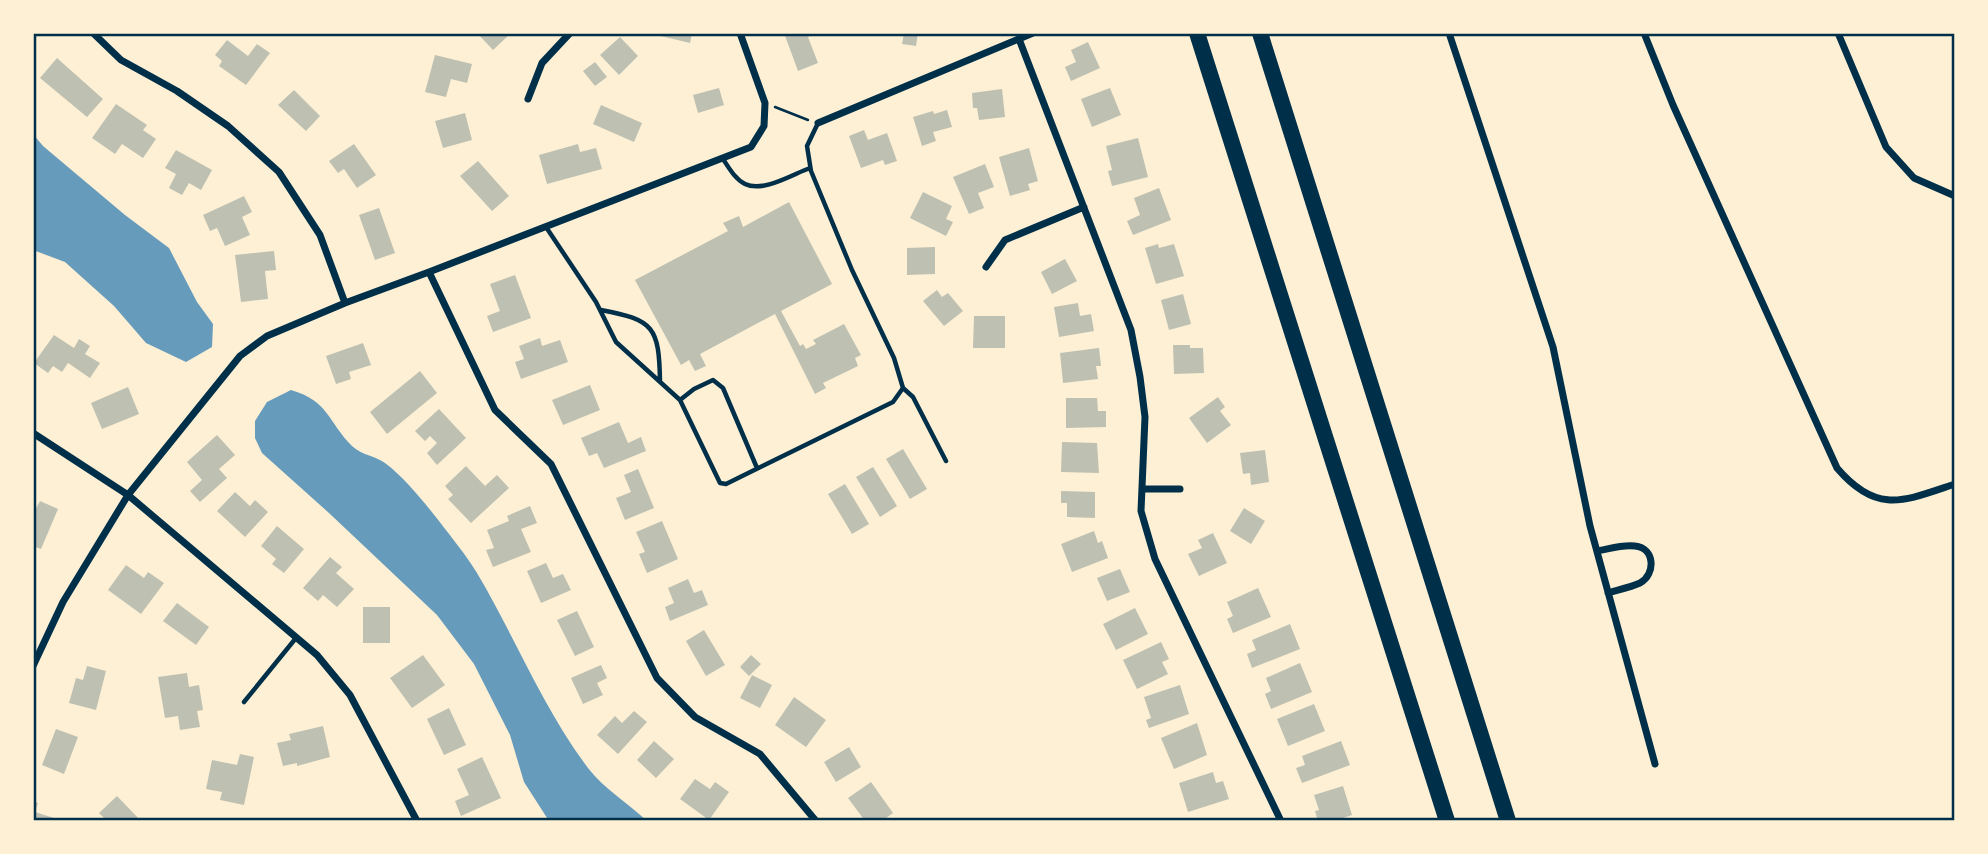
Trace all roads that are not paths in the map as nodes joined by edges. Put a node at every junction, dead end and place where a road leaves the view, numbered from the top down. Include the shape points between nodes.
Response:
1 (93, 33) edge
2 (570, 33) edge
3 (740, 33) edge
4 (1033, 33) edge
5 (1261, 33) edge
6 (1449, 33) edge
7 (1644, 33) edge
8 (1838, 33) edge
9 (1198, 35) edge
10 (1019, 39) junction
11 (528, 99) dead end
12 (818, 123) joint
13 (722, 158) junction
14 (810, 168) junction
15 (1955, 196) edge
16 (1084, 207) junction
17 (546, 227) junction
18 (986, 267) dead end
19 (429, 272) junction
20 (345, 303) junction
21 (600, 310) junction
22 (660, 381) junction
23 (903, 388) junction
24 (680, 400) junction
25 (33, 433) edge
26 (946, 461) dead end
27 (757, 468) junction
28 (1955, 484) edge
29 (1142, 489) junction
30 (1180, 489) dead end
31 (128, 495) junction
32 (1597, 551) junction
33 (1608, 593) junction
34 (296, 638) junction
35 (33, 666) edge
36 (244, 702) dead end
37 (1655, 764) dead end
38 (416, 821) edge
39 (816, 821) edge
40 (1281, 821) edge
41 (1447, 821) edge
42 (1508, 821) edge

1 - 20 street via 121,60 228,126 279,172 320,235
2 - 11 street via 542,63
3 - 13 street via 765,103 764,126 751,147
4 - 10 street
5 - 42 highway
6 - 32 street via 1553,347
7 - 28 street via 1837,468 1853,486 1887,501 1908,500
8 - 15 street via 1886,147 1914,178
9 - 41 highway
10 - 12 street
10 - 16 street
12 - 14 lane via 807,146
13 - 14 lane via 747,185 764,185
13 - 17 street
14 - 23 lane
16 - 18 street via 1005,240
16 - 29 street via 1133,342 1145,417
17 - 19 street
17 - 21 lane
19 - 20 street
19 - 39 street via 495,410 551,464 657,678 695,716 760,754
20 - 31 street via 267,336 240,356
21 - 22 lane via 616,342
21 - 22 lane via 634,317 650,327 660,348
22 - 24 lane
23 - 26 lane via 913,397
23 - 27 lane via 892,402
24 - 27 lane via 720,483
24 - 27 lane via 713,380 723,388
25 - 31 street
29 - 30 street
29 - 40 street via 1141,511 1155,559
31 - 34 street
31 - 35 street via 63,602
32 - 33 street
32 - 33 street via 1636,546 1651,558 1648,576 1641,582
33 - 37 street
34 - 36 lane
34 - 38 street via 317,655 350,695

